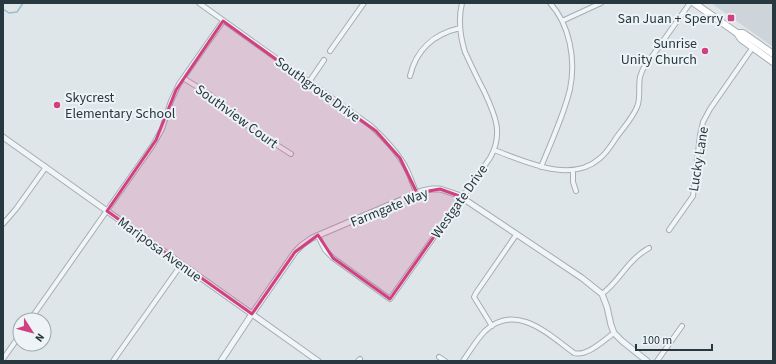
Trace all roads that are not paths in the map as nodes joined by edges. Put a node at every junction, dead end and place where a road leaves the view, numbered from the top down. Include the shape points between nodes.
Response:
1 (199, 3) edge
2 (364, 3) edge
3 (462, 3) edge
4 (550, 3) edge
5 (601, 3) edge
6 (690, 3) edge
7 (694, 3) edge
8 (223, 21) junction
9 (562, 22) junction
10 (460, 28) junction
11 (737, 33) junction
12 (753, 47) junction
13 (330, 51) dead end
14 (773, 54) edge
15 (324, 60) dead end
16 (773, 62) edge
17 (410, 76) dead end
18 (183, 78) junction
19 (309, 82) junction
20 (3, 137) edge
21 (494, 150) junction
22 (291, 154) dead end
23 (46, 167) junction
24 (541, 167) junction
25 (573, 170) junction
26 (576, 191) dead end
27 (417, 194) junction
28 (462, 197) junction
29 (107, 211) junction
30 (3, 224) edge
31 (669, 230) dead end
32 (516, 235) junction
33 (318, 236) junction
34 (649, 248) dead end
35 (181, 264) junction
36 (602, 294) junction
37 (36, 312) edge
38 (252, 314) junction
39 (492, 326) junction
40 (682, 326) dead end
41 (614, 333) junction
42 (12, 346) edge
43 (439, 356) dead end
44 (3, 359) edge
45 (464, 359) edge
46 (113, 361) edge
47 (221, 361) edge
48 (318, 361) edge
49 (445, 361) edge
50 (470, 361) edge
51 (647, 361) edge
52 (657, 361) edge

1 - 8 street, Southgrove Drive
2 - 13 street
3 - 10 street, Westgate Drive
4 - 9 street
5 - 9 street
6 - 25 street via 644,69 640,78 637,106 631,118 599,160
7 - 11 main road
8 - 18 street
8 - 19 street, Southgrove Drive
9 - 24 street via 572,51 572,79 568,98
10 - 17 street via 444,33 430,42 414,63
10 - 21 street, Westgate Drive via 465,52 496,119 498,133
11 - 12 main road
11 - 14 main road via 743,33
12 - 16 main road
12 - 31 street, Lucky Lane via 703,122 693,196
15 - 19 street
18 - 22 street, Southview Court via 209,94 260,135
18 - 29 street via 173,96 160,135
19 - 27 street, Southgrove Drive via 365,122 384,139 404,165
20 - 23 street, Mariposa Avenue
21 - 24 street
21 - 28 street, Westgate Drive
23 - 29 street, Mariposa Avenue
23 - 30 street
24 - 25 street via 562,171
25 - 26 street
27 - 28 street, Farmgate Way via 440,189
27 - 33 street, Farmgate Way
28 - 32 street, Farmgate Way
28 - 33 street, Westgate Drive via 390,299 333,258 325,250
29 - 35 street, Mariposa Avenue
29 - 37 street
32 - 36 street, Farmgate Way via 536,246
32 - 39 street via 474,297
33 - 38 street, Farmgate Way via 298,249
34 - 36 street via 639,254 615,283
35 - 38 street, Mariposa Avenue
35 - 46 street
36 - 41 street
38 - 47 street, Farmgate Way
38 - 48 street, Mariposa Avenue
39 - 41 street via 511,319 523,321 539,328 579,354
39 - 45 street
40 - 52 street
41 - 51 street
42 - 44 street
43 - 49 street
45 - 50 street

